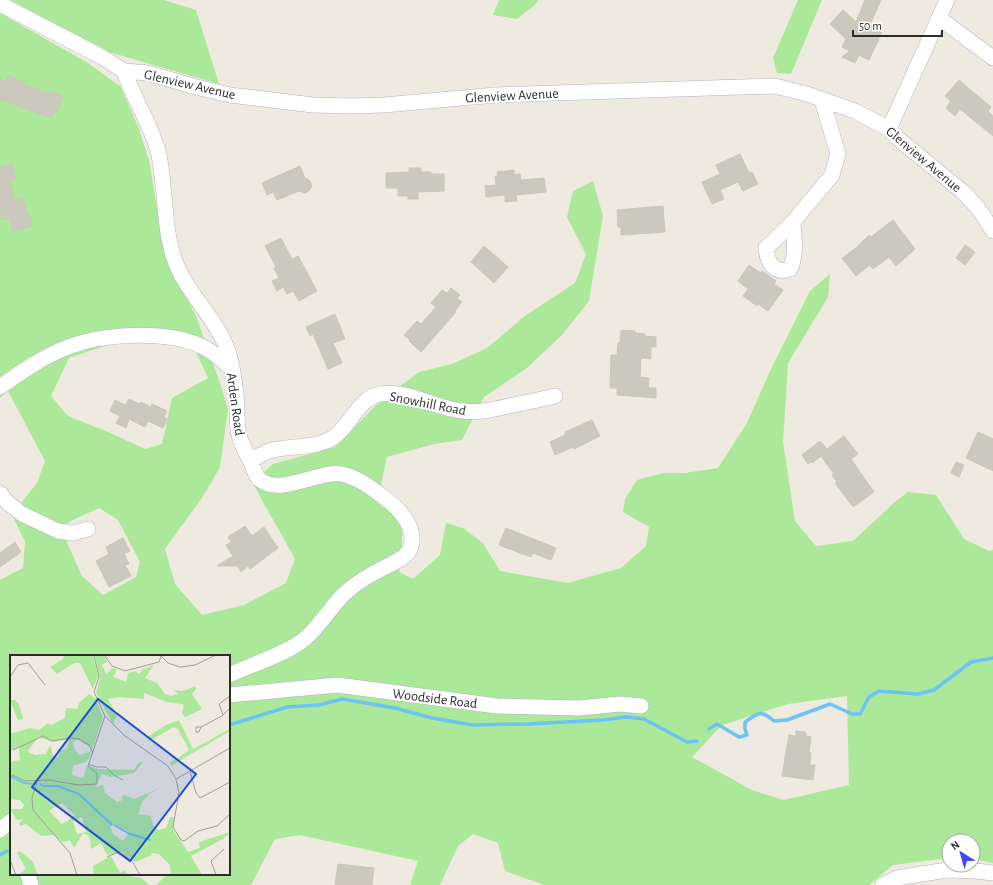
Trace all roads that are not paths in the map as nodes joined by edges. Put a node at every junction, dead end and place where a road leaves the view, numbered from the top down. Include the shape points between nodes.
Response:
1 (947, 0) edge
2 (0, 4) edge
3 (939, 18) junction
4 (993, 58) edge
5 (124, 72) junction
6 (822, 100) junction
7 (889, 129) junction
8 (793, 222) dead end
9 (993, 231) edge
10 (232, 369) junction
11 (0, 387) edge
12 (555, 396) dead end
13 (250, 461) junction
14 (0, 493) edge
15 (88, 529) dead end
16 (230, 675) edge
17 (230, 695) edge
18 (641, 706) dead end
19 (993, 873) edge
20 (28, 875) edge
21 (31, 885) edge
22 (883, 885) edge

1 - 3 street
2 - 5 street, Glenview Avenue via 102,57
3 - 4 street
3 - 7 street
5 - 6 street, Glenview Avenue via 148,73 230,95 313,105 384,105 495,95 761,86 785,88
5 - 10 street, Arden Road via 153,133 173,256 186,285 222,339
6 - 7 street, Glenview Avenue via 855,111
6 - 8 street via 838,154 832,175
7 - 9 street, Glenview Avenue via 962,191 978,208
10 - 11 street via 209,350 194,343 137,335 111,337 68,347
10 - 13 street, Arden Road via 239,435
12 - 13 street, Snowhill Road via 480,412 448,409 406,396 379,394 365,401 342,430 327,440 268,452
13 - 16 street, Arden Road via 258,477 268,483 287,485 327,474 341,474 354,478 397,509 409,525 412,540 411,549 406,555 356,584 296,646
14 - 15 street via 22,514 58,531 73,533
17 - 18 street, Woodside Road via 337,685 497,706
19 - 22 street via 947,870 897,878
20 - 21 street

